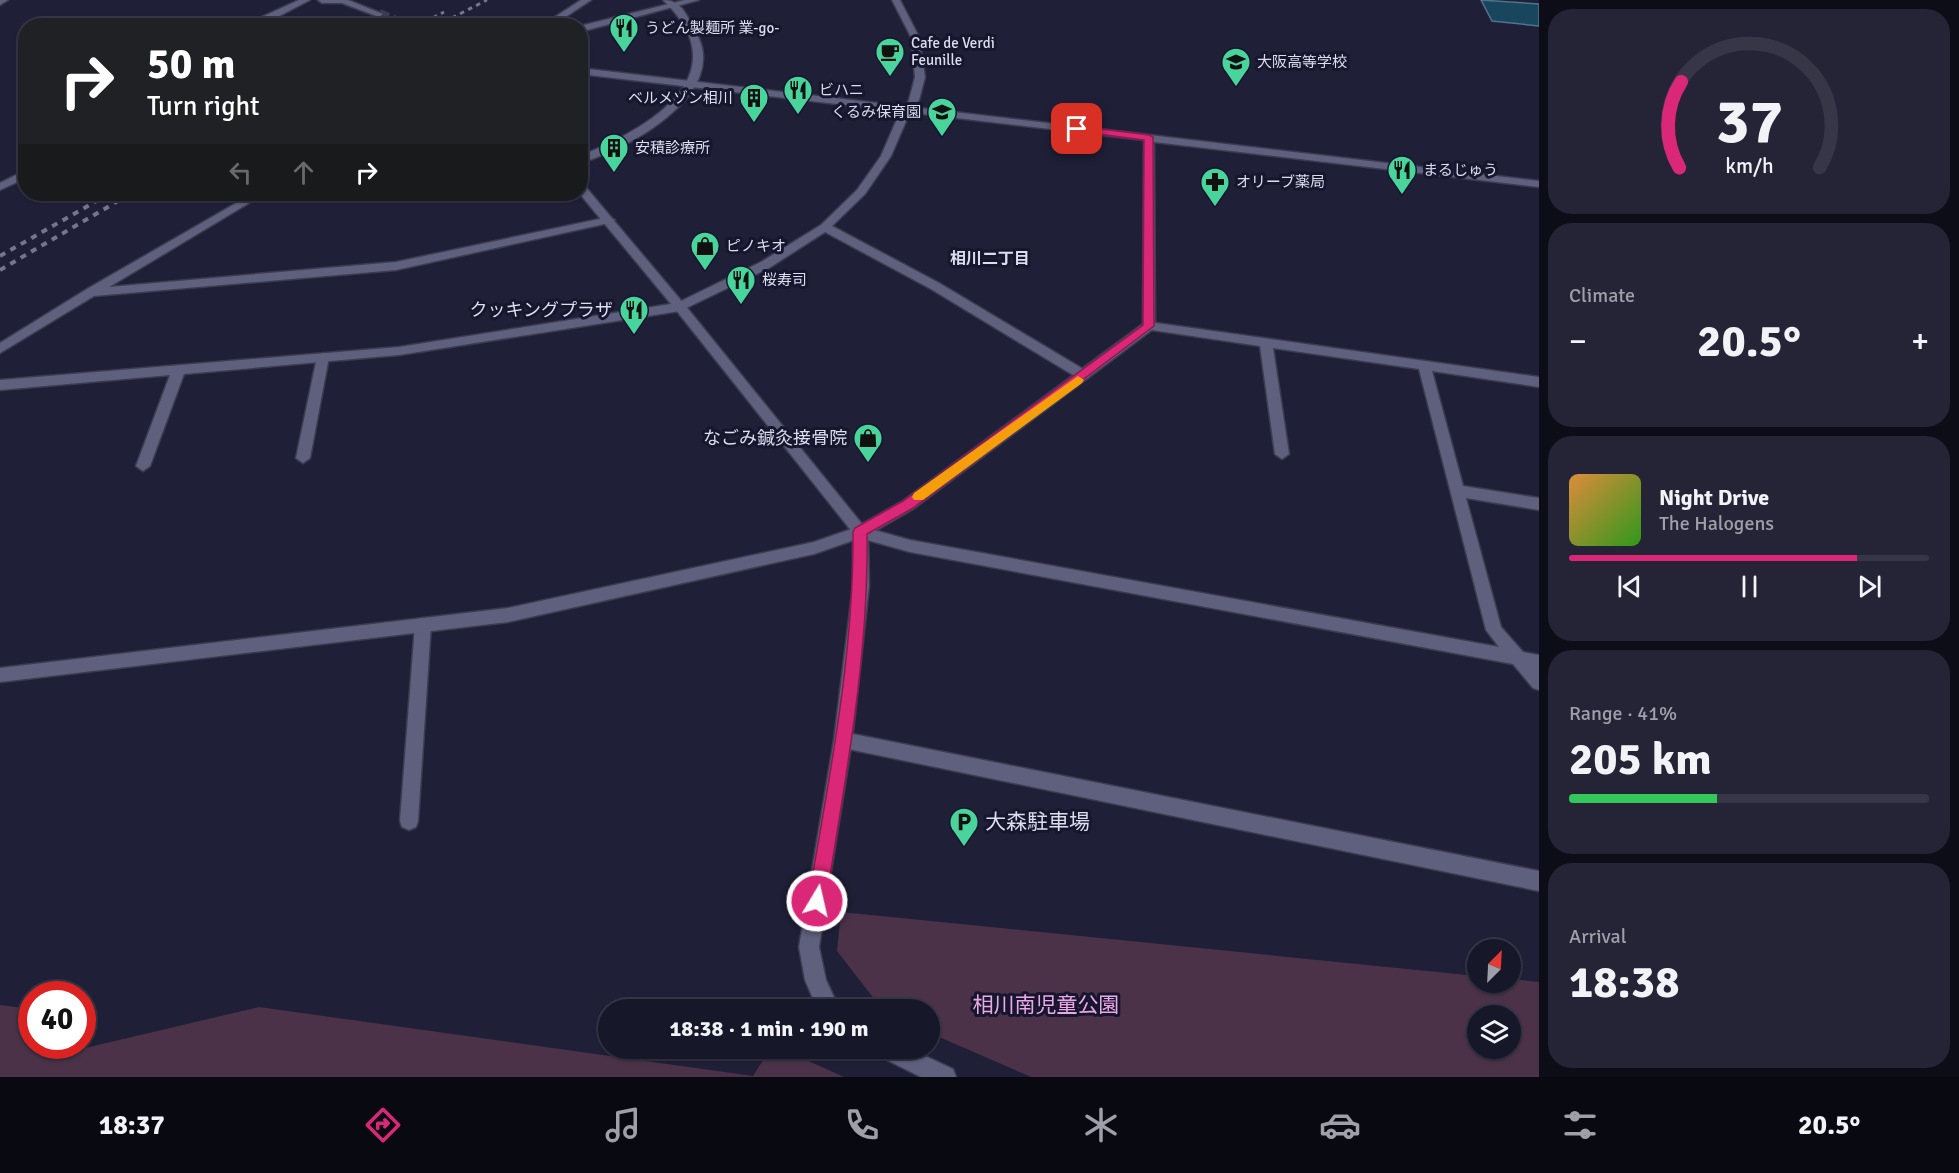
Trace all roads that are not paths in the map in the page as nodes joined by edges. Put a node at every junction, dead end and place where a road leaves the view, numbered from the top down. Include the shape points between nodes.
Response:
1 (306, 0) edge
2 (322, 0) edge
3 (587, 0) edge
4 (695, 0) edge
5 (896, 0) edge
6 (343, 1) edge
7 (671, 2) edge
8 (379, 14) tunnel mouth
9 (267, 18) edge
10 (558, 18) edge
11 (588, 27) edge
12 (588, 72) edge
13 (691, 84) junction
14 (908, 109) junction
15 (1149, 137) junction
16 (588, 157) edge
17 (18, 177) edge
18 (1539, 184) edge
19 (0, 187) edge
20 (588, 197) edge
21 (247, 201) edge
22 (609, 220) junction
23 (825, 227) junction
24 (91, 291) junction
25 (680, 307) junction
26 (1149, 326) junction
27 (1266, 343) junction
28 (0, 349) edge
29 (323, 357) junction
30 (1424, 365) junction
31 (179, 369) junction
32 (1083, 375) junction
33 (1539, 381) edge
34 (0, 385) edge
35 (1282, 454) dead end
36 (303, 458) dead end
37 (143, 466) dead end
38 (1458, 491) junction
39 (1539, 504) edge
40 (860, 532) junction
41 (423, 625) junction
42 (1518, 659) junction
43 (1539, 662) edge
44 (0, 675) edge
45 (1539, 683) edge
46 (843, 741) junction
47 (409, 821) dead end
48 (1539, 881) edge
49 (822, 999) edge
50 (907, 1059) edge
51 (945, 1077) edge

1 - 9 street
2 - 6 street
3 - 10 street
4 - 7 street
5 - 14 street via 915,37 920,77
6 - 8 street
7 - 11 street
7 - 13 street via 696,41 698,57
12 - 13 street
13 - 14 street
13 - 16 street via 673,109 646,130
14 - 15 street
14 - 23 street via 874,174
15 - 18 street
15 - 26 street
17 - 19 street
20 - 22 street
21 - 24 street
22 - 24 street via 396,266
22 - 25 street
23 - 25 street via 765,265
23 - 32 street via 935,286
24 - 28 street
25 - 29 street via 399,351
25 - 40 street
26 - 27 street
26 - 32 street
27 - 30 street
27 - 35 street
29 - 31 street
29 - 36 street
30 - 33 street
30 - 38 street
31 - 34 street
31 - 37 street
32 - 40 street via 908,505
38 - 39 street
38 - 42 street via 1494,630
40 - 41 street via 814,548 519,613
40 - 42 street via 909,546
40 - 46 street via 861,586
41 - 44 street
41 - 47 street
42 - 43 street
42 - 45 street
46 - 48 street
46 - 49 street via 810,947 813,975
50 - 51 street

